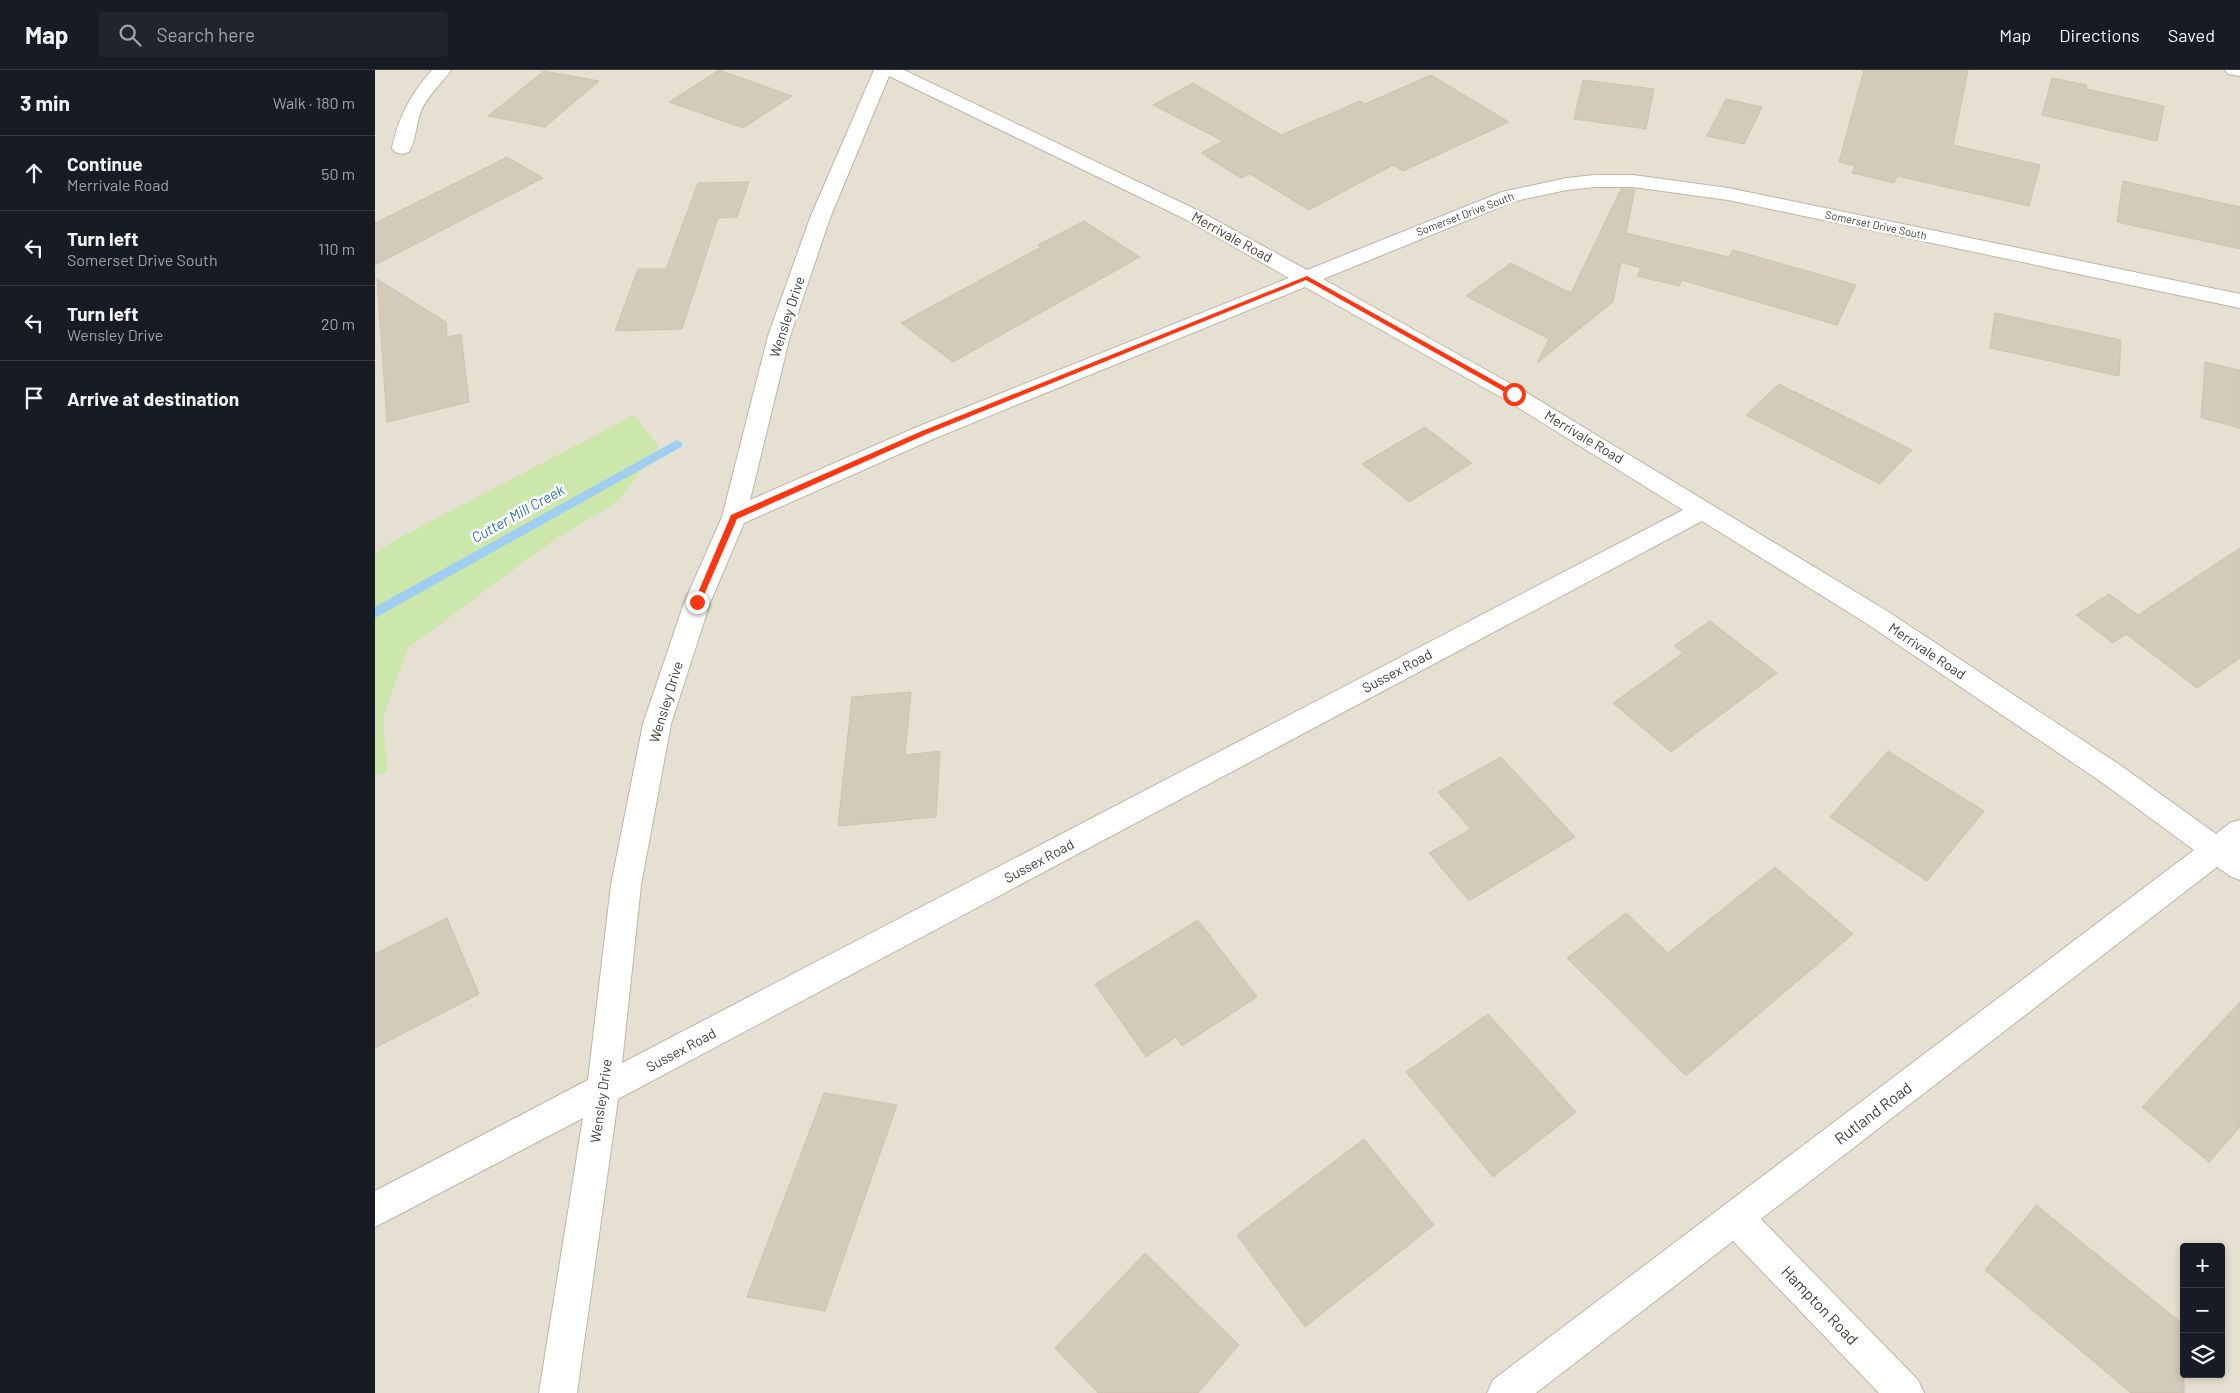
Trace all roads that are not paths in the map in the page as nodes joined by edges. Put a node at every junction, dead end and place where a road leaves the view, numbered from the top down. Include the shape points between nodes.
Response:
1 (441, 70) edge
2 (883, 70) edge
3 (890, 70) edge
4 (2233, 70) edge
5 (2240, 71) edge
6 (402, 148) dead end
7 (1307, 278) junction
8 (2240, 301) edge
9 (1703, 510) junction
10 (734, 517) junction
11 (2232, 850) edge
12 (603, 1092) junction
13 (375, 1210) edge
14 (1735, 1218) junction
15 (558, 1393) edge
16 (1506, 1393) edge
17 (1905, 1393) edge

1 - 6 street via 419,95 407,119
2 - 10 street, Wensley Drive via 820,218 779,336
3 - 7 street, Merrivale Road via 1192,215
4 - 5 street
7 - 8 street, Somerset Drive South via 1509,196 1567,184 1633,181 1728,194
7 - 9 street, Merrivale Road via 1514,394
7 - 10 street, Somerset Drive South via 925,433
9 - 11 street, Merrivale Road via 1878,618
9 - 12 street, Sussex Road
10 - 12 street, Wensley Drive via 697,602 657,724 625,885
11 - 14 street, Rutland Road
12 - 13 street, Sussex Road
12 - 15 street, Wensley Drive
14 - 16 street, Rutland Road
14 - 17 street, Hampton Road

